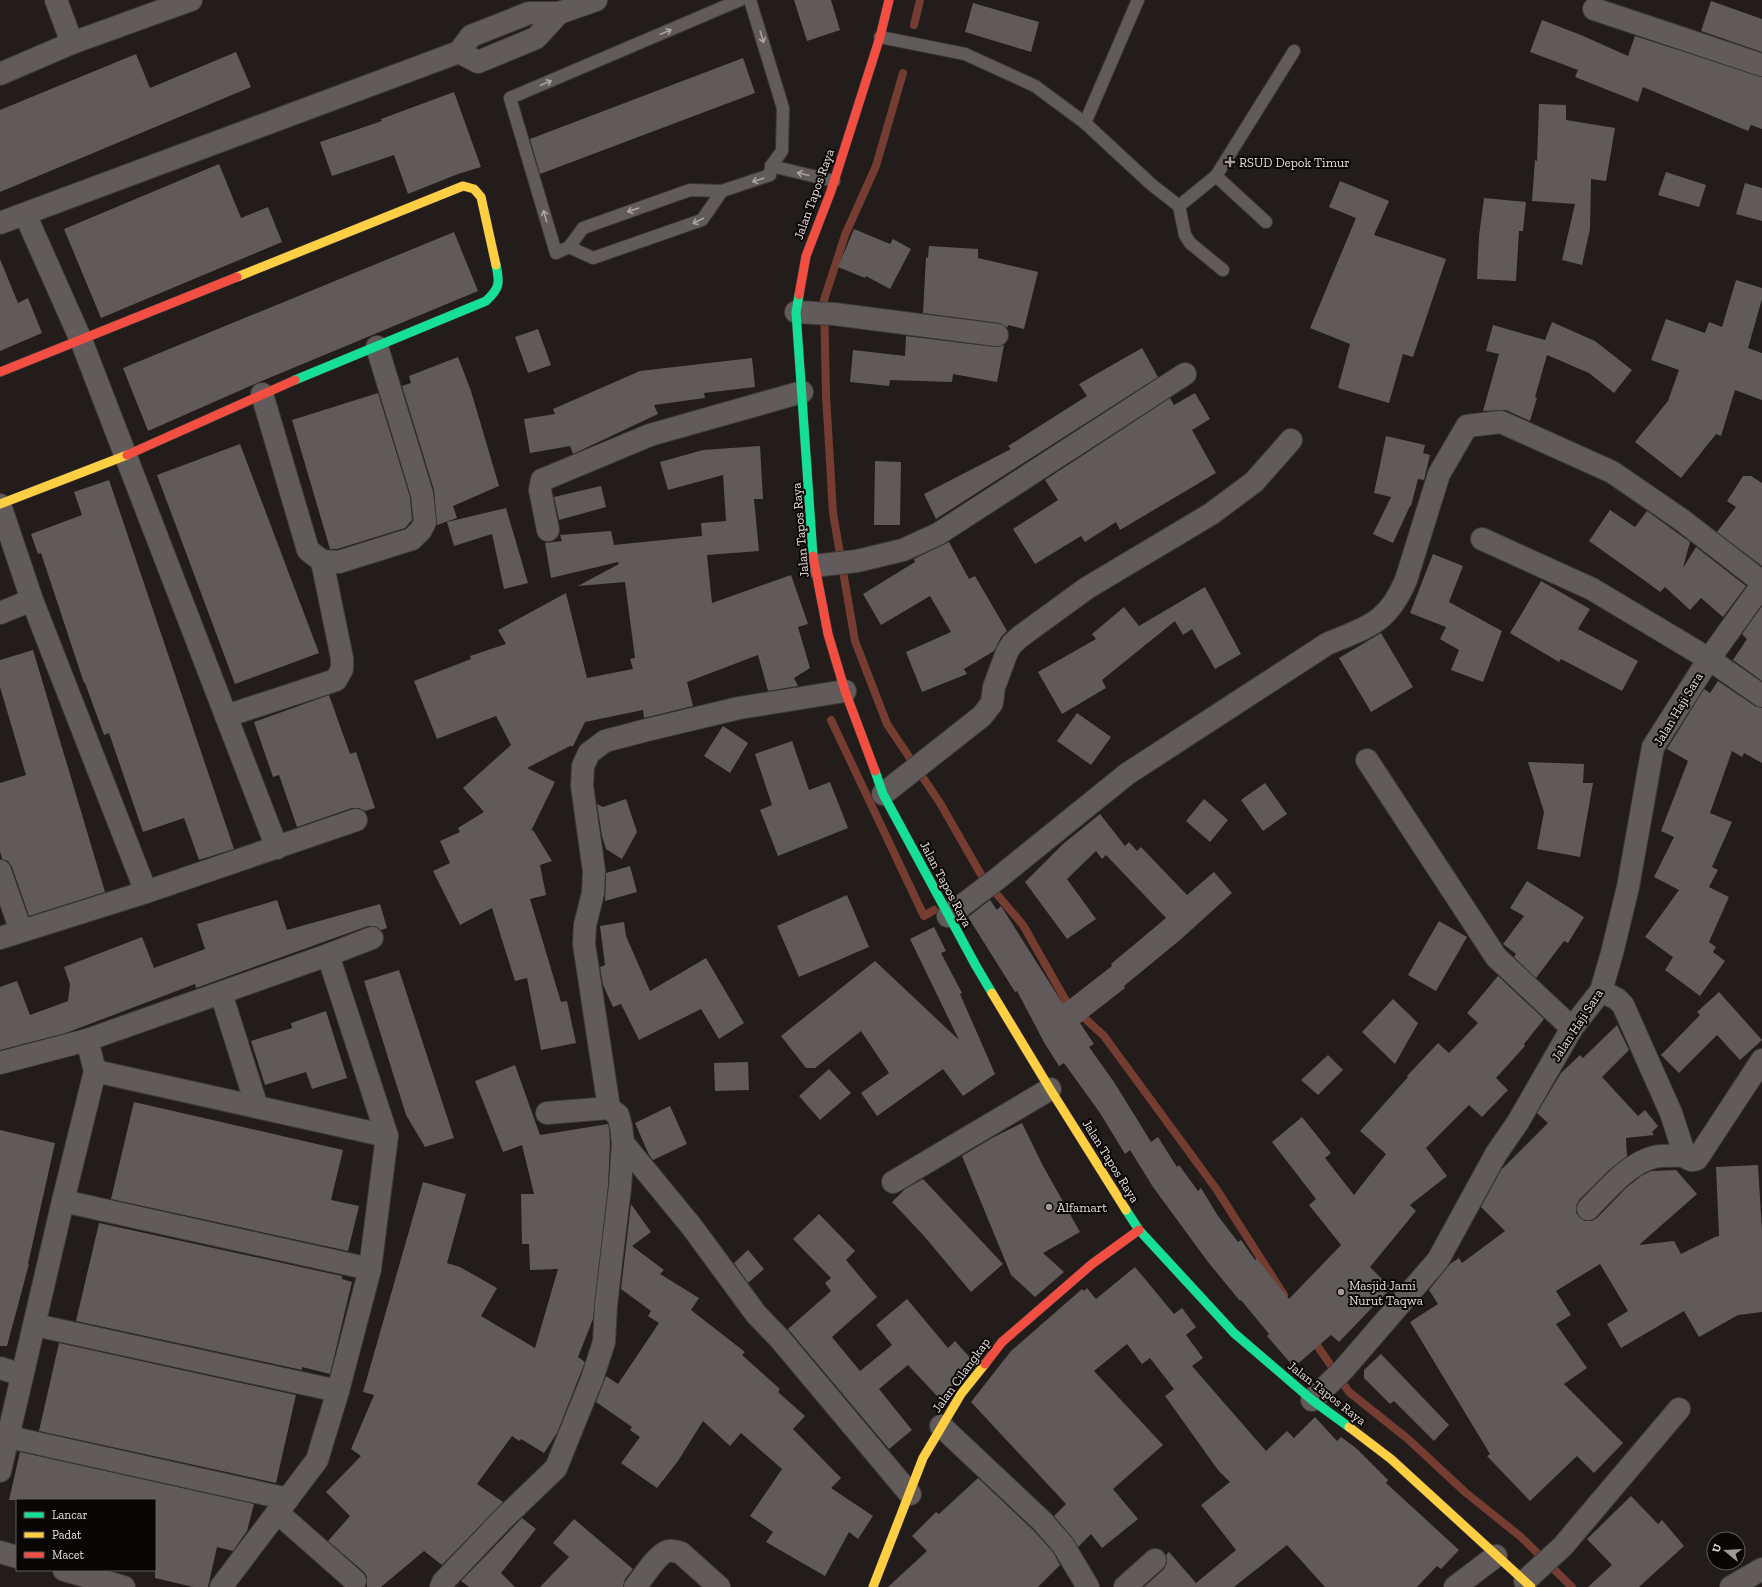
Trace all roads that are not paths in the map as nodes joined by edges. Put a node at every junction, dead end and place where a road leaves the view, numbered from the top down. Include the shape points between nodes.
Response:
1 (56, 0) edge
2 (190, 0) edge
3 (596, 0) edge
4 (740, 0) edge
5 (750, 0) edge
6 (889, 0) edge
7 (1138, 0) edge
8 (1594, 9) dead end
9 (880, 38) junction
10 (72, 43) junction
11 (1294, 51) dead end
12 (1762, 65) edge
13 (0, 74) edge
14 (1085, 123) junction
15 (772, 166) junction
16 (1216, 176) junction
17 (834, 181) junction
18 (722, 191) junction
19 (1178, 206) junction
20 (25, 214) junction
21 (1266, 222) dead end
22 (0, 223) edge
23 (569, 247) junction
24 (1223, 270) dead end
25 (804, 312) junction
26 (997, 335) dead end
27 (81, 340) junction
28 (377, 347) junction
29 (0, 372) edge
30 (1185, 374) dead end
31 (802, 392) junction
32 (262, 394) junction
33 (1292, 440) dead end
34 (126, 456) junction
35 (0, 504) edge
36 (548, 530) dead end
37 (1482, 539) dead end
38 (322, 560) junction
39 (820, 566) junction
40 (1762, 584) edge
41 (32, 600) junction
42 (0, 614) edge
43 (1709, 659) junction
44 (845, 691) junction
45 (1762, 696) edge
46 (226, 716) junction
47 (1367, 760) dead end
48 (883, 794) junction
49 (356, 820) dead end
50 (277, 848) junction
51 (0, 872) edge
52 (146, 892) junction
53 (948, 916) junction
54 (21, 931) junction
55 (0, 938) edge
56 (372, 938) dead end
57 (328, 956) junction
58 (1601, 991) junction
59 (221, 993) junction
60 (1572, 1028) junction
61 (86, 1040) junction
62 (1762, 1060) edge
63 (0, 1063) edge
64 (95, 1071) junction
65 (1050, 1089) junction
66 (257, 1106) junction
67 (609, 1108) junction
68 (547, 1113) dead end
69 (387, 1136) junction
70 (623, 1144) junction
71 (1685, 1156) junction
72 (893, 1182) dead end
73 (63, 1201) junction
74 (1588, 1209) dead end
75 (1139, 1230) junction
76 (370, 1269) junction
77 (35, 1325) junction
78 (0, 1368) edge
79 (22, 1375) junction
80 (338, 1391) junction
81 (1319, 1394) junction
82 (1679, 1409) dead end
83 (940, 1426) junction
84 (9, 1437) junction
85 (0, 1471) edge
86 (910, 1494) junction
87 (283, 1506) junction
88 (0, 1552) edge
89 (1496, 1556) junction
90 (16, 1557) edge
91 (1155, 1560) dead end
92 (1762, 1569) edge
93 (68, 1571) edge
94 (355, 1581) dead end
95 (1528, 1584) edge
96 (124, 1587) edge
97 (221, 1587) edge
98 (441, 1587) edge
99 (635, 1587) edge
100 (719, 1587) edge
101 (874, 1587) edge
102 (1088, 1587) edge
103 (1125, 1587) edge
104 (1455, 1587) edge
105 (1731, 1587) edge

1 - 10 street
2 - 10 street
3 - 20 street via 559,14 529,13 515,18 471,36 459,52
23 -> 4 lane via 556,253 510,98
5 -> 15 lane via 783,108 782,151
6 - 9 main road, Jalan Tapos Raya
7 - 14 lane
8 - 12 street
9 - 14 lane via 965,54 1036,86
9 - 17 main road, Jalan Tapos Raya
10 - 13 street
11 - 16 lane
14 - 19 lane
17 -> 15 lane
15 -> 18 lane via 770,175
16 - 19 lane
16 - 21 lane
17 - 25 main road, Jalan Tapos Raya via 806,256
18 -> 23 lane via 690,190 582,228
18 -> 23 lane via 702,220 593,258
19 - 24 lane via 1185,235 1190,243
20 - 22 street
20 - 27 street
25 - 26 street
25 - 31 main road, Jalan Tapos Raya
27 - 28 main road via 463,186 474,189 481,198 500,277 497,291 486,301
27 - 29 main road
27 - 34 street
28 - 32 main road
28 - 38 street via 422,494 425,522 412,538 339,562
30 - 39 street via 938,534 903,550 858,561
31 - 36 street via 650,435 542,480 540,490
31 - 39 main road, Jalan Tapos Raya
32 - 34 main road
32 - 38 street via 308,550
33 - 48 street via 1254,482 1211,514 1087,588 1021,636 1007,652 994,687 992,703 982,716
34 - 35 main road
34 - 46 street
35 - 41 street
37 - 43 street via 1592,589
38 - 46 street via 342,658 342,669 336,680
39 - 44 main road, Jalan Tapos Raya via 828,634
40 - 43 street, Jalan Haji Sara
40 - 53 street via 1682,520 1612,472 1501,422 1467,426 1439,474 1406,580 1390,610 1364,629 1321,648 1127,774
41 - 42 street
41 - 52 street
43 - 45 street
43 - 58 street, Jalan Haji Sara via 1653,747 1628,887
44 - 48 main road, Jalan Tapos Raya
44 - 67 street via 739,708 647,730 605,741 588,753 583,766 582,786 594,871 584,944
46 - 50 street
47 - 60 street via 1496,957
48 - 53 main road, Jalan Tapos Raya
49 - 50 street
50 - 52 street
51 - 54 street
52 - 54 street
53 - 65 main road, Jalan Tapos Raya
54 - 55 street
56 - 57 street
57 - 59 street
57 - 69 street
58 - 60 street, Jalan Haji Sara
58 - 71 street via 1617,999 1623,1006 1672,1113
59 - 61 street
59 - 66 street
60 - 81 street, Jalan Haji Sara via 1518,1122 1496,1154 1438,1260 1343,1370
61 - 63 street
61 - 64 street
62 - 71 street via 1697,1159 1691,1160
64 - 66 street
64 - 73 street
65 - 72 street
65 - 75 main road, Jalan Tapos Raya
66 - 69 street
67 - 68 street
67 - 70 street via 618,1115
69 - 76 street
70 - 86 street via 692,1227 756,1314
70 - 98 street via 604,1342 556,1468 502,1520
71 - 74 street via 1653,1157 1640,1162
73 - 76 street
73 - 77 street
75 - 81 main road, Jalan Tapos Raya via 1234,1333
75 - 83 main road, Jalan Cilangkap via 1092,1264 1002,1342 961,1394
76 - 80 street
77 - 79 street
77 - 80 street
78 - 79 street
79 - 84 street
80 - 87 street via 317,1460
81 - 89 main road, Jalan Tapos Raya
82 - 95 street
83 - 86 main road, Jalan Cilangkap via 923,1458
83 - 102 street via 1042,1521 1063,1545
84 - 85 street
84 - 87 street
86 - 101 main road, Jalan Cilangkap
87 - 94 street
87 - 97 street
88 - 90 street
89 - 95 main road, Jalan Tapos Raya
89 - 104 street
91 - 103 street
92 - 105 street
93 - 96 street
99 - 100 street via 658,1558 666,1551 674,1550 681,1553

